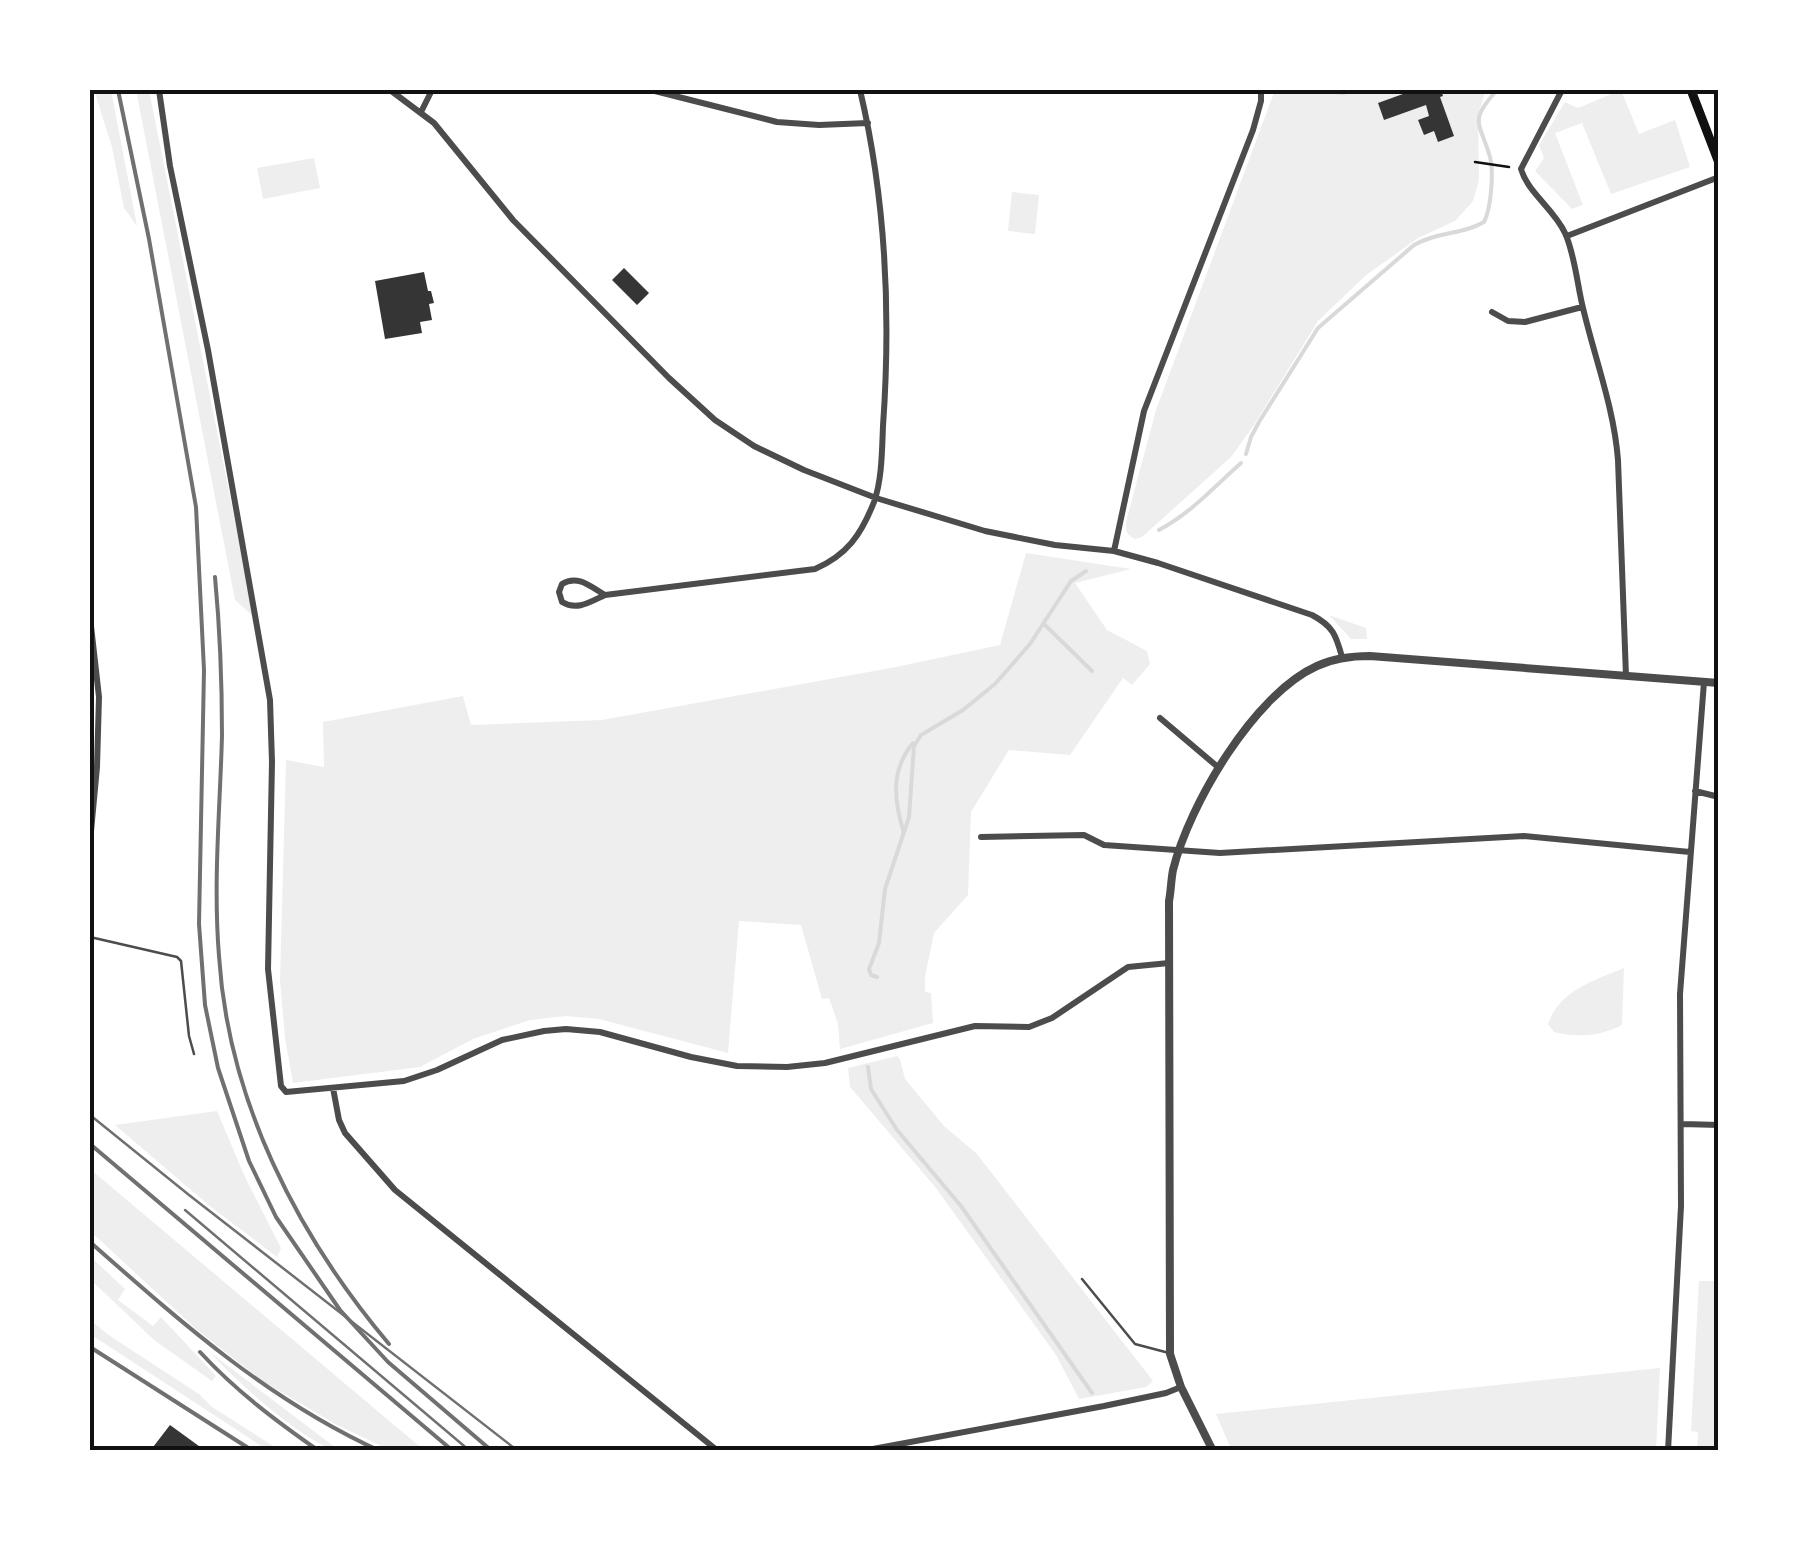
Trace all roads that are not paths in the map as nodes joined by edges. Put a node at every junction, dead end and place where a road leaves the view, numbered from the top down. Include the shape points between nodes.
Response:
1 (158, 90) edge
2 (390, 90) edge
3 (432, 90) edge
4 (651, 90) edge
5 (860, 90) edge
6 (1261, 90) edge
7 (1562, 90) edge
8 (1691, 90) edge
9 (421, 112) junction
10 (868, 123) junction
11 (1719, 163) edge
12 (1719, 178) edge
13 (1567, 236) junction
14 (1582, 307) junction
15 (1492, 312) dead end
16 (876, 498) junction
17 (1114, 551) junction
18 (605, 596) junction
19 (90, 618) edge
20 (1342, 657) junction
21 (1626, 677) junction
22 (1704, 682) junction
23 (1719, 683) edge
24 (1160, 718) dead end
25 (1219, 768) junction
26 (1695, 791) junction
27 (1719, 797) edge
28 (981, 837) dead end
29 (90, 842) edge
30 (1180, 851) junction
31 (1691, 852) junction
32 (90, 937) edge
33 (1170, 963) junction
34 (194, 1054) dead end
35 (332, 1088) junction
36 (1682, 1124) junction
37 (1719, 1125) edge
38 (1082, 1279) dead end
39 (1170, 1354) junction
40 (1181, 1387) junction
41 (718, 1451) edge
42 (862, 1451) edge
43 (1213, 1451) edge
44 (1668, 1451) edge

1 - 35 street via 270,700 268,969 282,1086 292,1093
2 - 9 street
3 - 9 street
4 - 10 street via 777,122
5 - 10 street
6 - 17 street via 1253,130 1144,411
7 - 13 street via 1520,169
8 - 11 main road
9 - 16 street via 513,220 702,409 782,460
10 - 16 street via 887,301
12 - 13 street
13 - 14 street
14 - 15 street via 1525,322
14 - 21 street via 1616,443
16 - 17 street via 985,531
16 - 18 street via 846,552 815,569
17 - 20 street via 1312,615 1334,632
18 - 18 street via 572,579 559,592 573,607
19 - 29 street via 99,697
20 - 21 street
20 - 25 street via 1282,688
21 - 22 street
22 - 23 street
22 - 26 street
24 - 25 street
25 - 30 street
26 - 27 street
26 - 31 street
28 - 30 street via 1084,834 1104,845
30 - 31 street via 1524,836
30 - 33 street via 1169,901
31 - 36 street via 1680,994
32 - 34 lane via 181,961
33 - 35 street via 1128,967 1029,1027 975,1026 825,1063 737,1066 600,1032 544,1030 404,1081
33 - 39 street
35 - 41 street via 345,1133 404,1199
36 - 37 street
36 - 44 street
38 - 39 lane via 1135,1344
39 - 40 street
40 - 42 street
40 - 43 street

